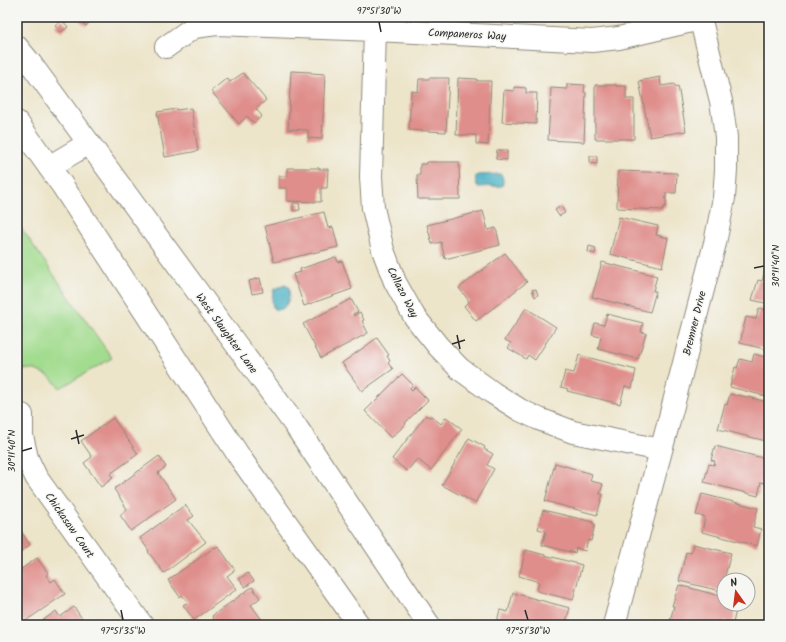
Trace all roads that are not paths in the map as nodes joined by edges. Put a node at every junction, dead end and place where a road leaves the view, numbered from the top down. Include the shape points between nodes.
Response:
1 (700, 18) edge
2 (375, 30) junction
3 (17, 47) edge
4 (166, 47) dead end
5 (17, 122) edge
6 (88, 143) junction
7 (49, 167) junction
8 (22, 415) dead end
9 (661, 450) junction
10 (142, 625) edge
11 (359, 625) edge
12 (429, 625) edge
13 (614, 625) edge

1 - 2 street, Companeros Way via 619,38 592,41
1 - 9 street, Bremner Drive via 721,101 726,137 724,198 715,243
2 - 4 street, Companeros Way via 217,24 194,26
2 - 9 street, Collazo Way via 371,177 374,208 383,250 395,282 414,316 460,369 520,410 573,432
3 - 6 street, West Slaughter Lane
5 - 7 street
6 - 7 street
6 - 12 street, West Slaughter Lane via 295,425
7 - 11 street via 241,459
8 - 10 street, Chickasaw Court via 26,458 36,477
9 - 13 street, Bremner Drive

